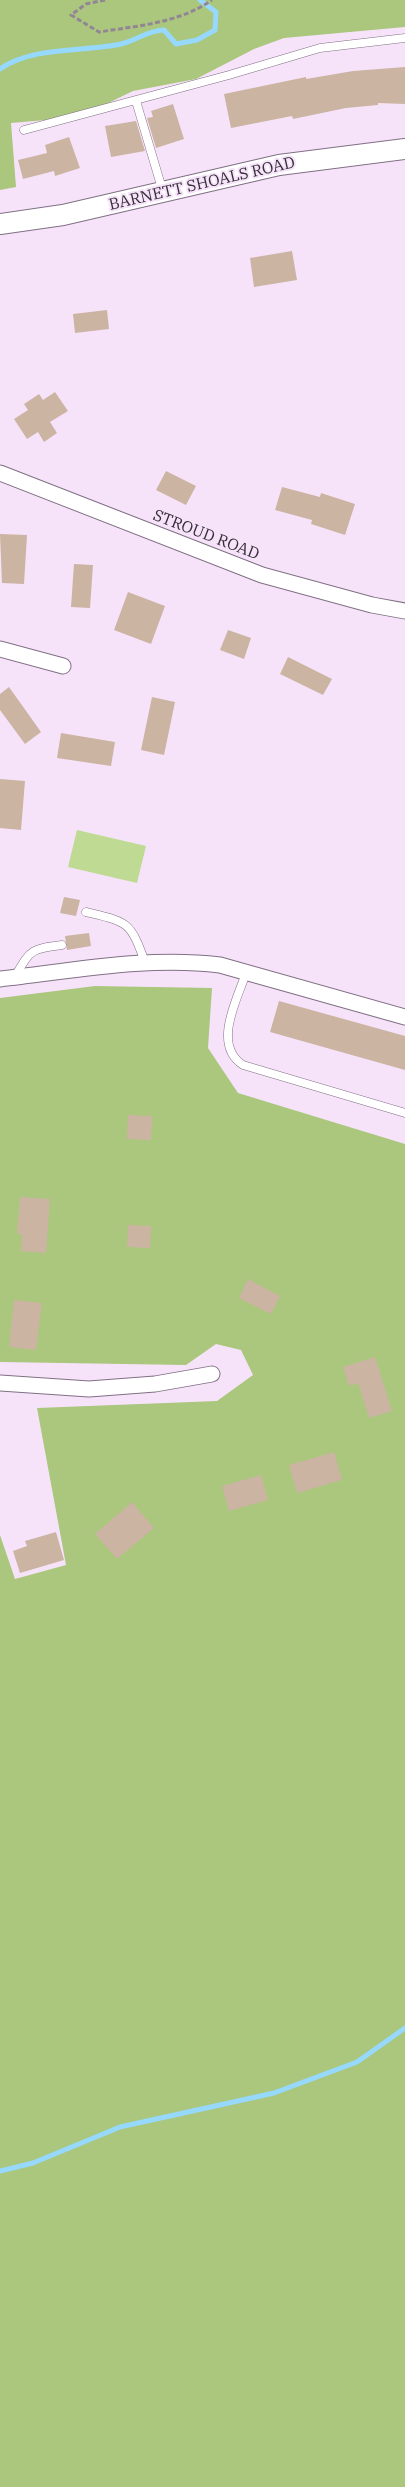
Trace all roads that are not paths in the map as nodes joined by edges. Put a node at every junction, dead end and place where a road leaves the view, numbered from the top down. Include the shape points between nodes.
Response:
1 (405, 38) edge
2 (136, 101) junction
3 (24, 130) dead end
4 (405, 149) edge
5 (163, 192) junction
6 (0, 224) edge
7 (0, 474) edge
8 (405, 611) edge
9 (0, 649) edge
10 (64, 666) dead end
11 (86, 912) dead end
12 (62, 945) dead end
13 (145, 962) junction
14 (246, 973) junction
15 (7, 978) edge
16 (405, 1017) edge
17 (405, 1113) edge
18 (212, 1374) dead end
19 (0, 1383) edge

1 - 2 lane via 320,48
2 - 3 lane
2 - 5 lane
4 - 5 main road, BARNETT SHOALS ROAD via 279,165
5 - 6 main road, BARNETT SHOALS ROAD via 63,216
7 - 8 street, STROUD ROAD via 262,575
9 - 10 street
11 - 13 lane via 118,919 128,925
12 - 15 lane via 29,952
13 - 14 street via 199,962
13 - 15 street
14 - 16 street
14 - 17 lane via 227,1031 230,1052 235,1061
18 - 19 street via 154,1384 89,1389

